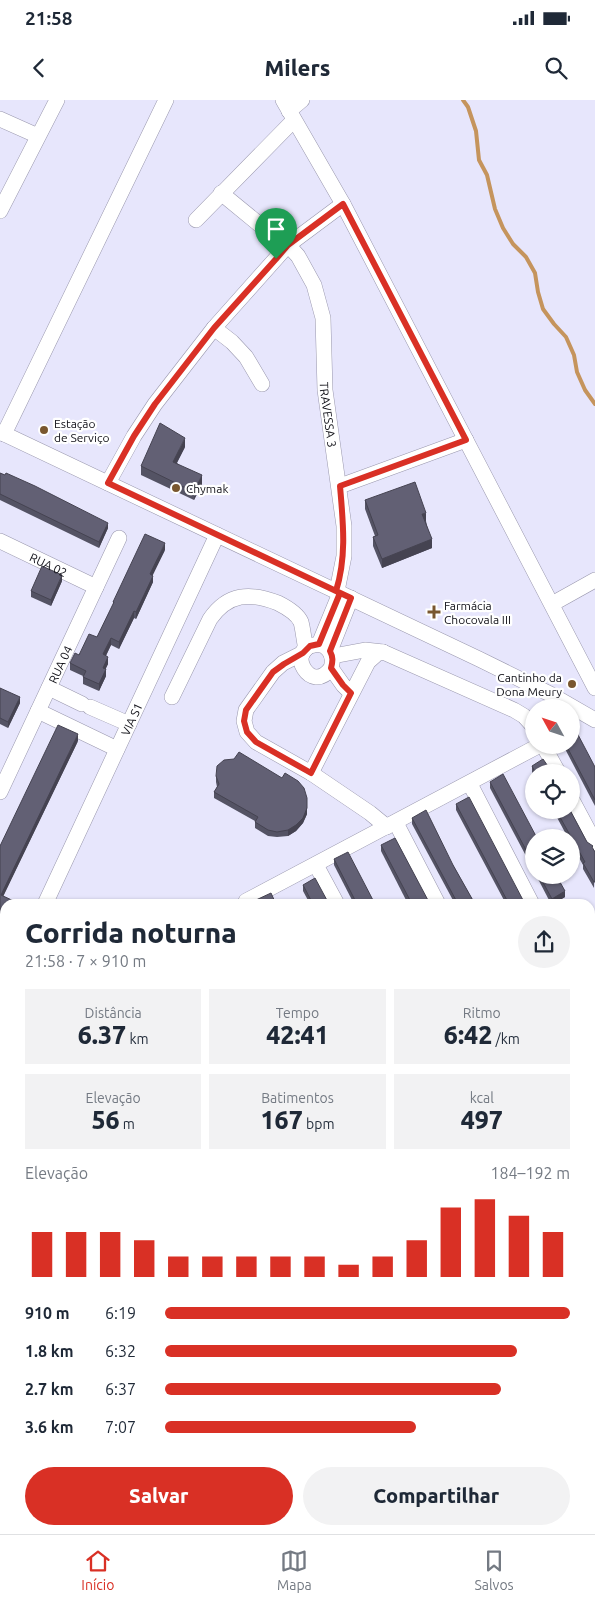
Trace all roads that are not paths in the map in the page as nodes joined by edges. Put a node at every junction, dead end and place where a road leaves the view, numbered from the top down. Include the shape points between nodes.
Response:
1 (57, 100) edge
2 (166, 100) edge
3 (302, 100) edge
4 (289, 110) edge
5 (0, 119) edge
6 (38, 136) junction
7 (221, 193) junction
8 (343, 204) junction
9 (0, 211) edge
10 (196, 220) dead end
11 (288, 245) junction
12 (214, 328) junction
13 (262, 384) dead end
14 (2, 433) edge
15 (466, 440) junction
16 (108, 483) junction
17 (340, 486) junction
18 (217, 535) junction
19 (119, 538) dead end
20 (0, 541) edge
21 (595, 580) edge
22 (96, 587) junction
23 (342, 594) junction
24 (552, 604) junction
25 (383, 652) junction
26 (320, 654) junction
27 (48, 688) junction
28 (595, 688) edge
29 (351, 693) junction
30 (172, 697) dead end
31 (38, 711) junction
32 (525, 717) edge
33 (595, 720) edge
34 (129, 724) junction
35 (117, 749) junction
36 (525, 754) edge
37 (311, 773) junction
38 (470, 784) junction
39 (0, 792) edge
40 (580, 815) edge
41 (391, 825) junction
42 (595, 843) edge
43 (316, 865) junction
44 (47, 899) edge
45 (250, 899) edge
46 (334, 899) edge
47 (435, 899) edge
48 (529, 899) edge

1 - 6 street
2 - 14 street
3 - 4 street
4 - 7 street
4 - 8 street
5 - 6 street
6 - 9 street
7 - 10 street
7 - 11 street
8 - 11 street
8 - 15 street
11 - 12 street
11 - 17 street, TRAVESSA 3 via 314,284 323,318 325,390
12 - 13 street via 246,358
12 - 16 street via 155,404
14 - 16 street
15 - 17 street
15 - 24 street
16 - 18 street
17 - 23 street, TRAVESSA 3 via 344,526
18 - 23 street
18 - 34 street, VIA S1
19 - 22 street, RUA 04
20 - 22 street, RUA 02
21 - 24 street
22 - 27 street, RUA 04
23 - 26 street, TRAVESSA 3
23 - 33 street via 550,694
24 - 28 street
25 - 26 street via 365,650
25 - 29 street via 368,662
25 - 32 street
26 - 29 street
26 - 30 street via 296,614 263,597 242,596 218,607
26 - 37 street via 284,664 273,672 246,710 244,721 247,732 256,742
27 - 31 street, RUA 04
27 - 34 street
29 - 37 street
31 - 35 street
31 - 39 street, RUA 04
34 - 35 street, VIA S1
35 - 44 street, VIA S1
36 - 38 street
37 - 41 street
38 - 41 street
38 - 48 street
40 - 42 street
41 - 43 street
41 - 47 street
43 - 45 street
43 - 46 street

